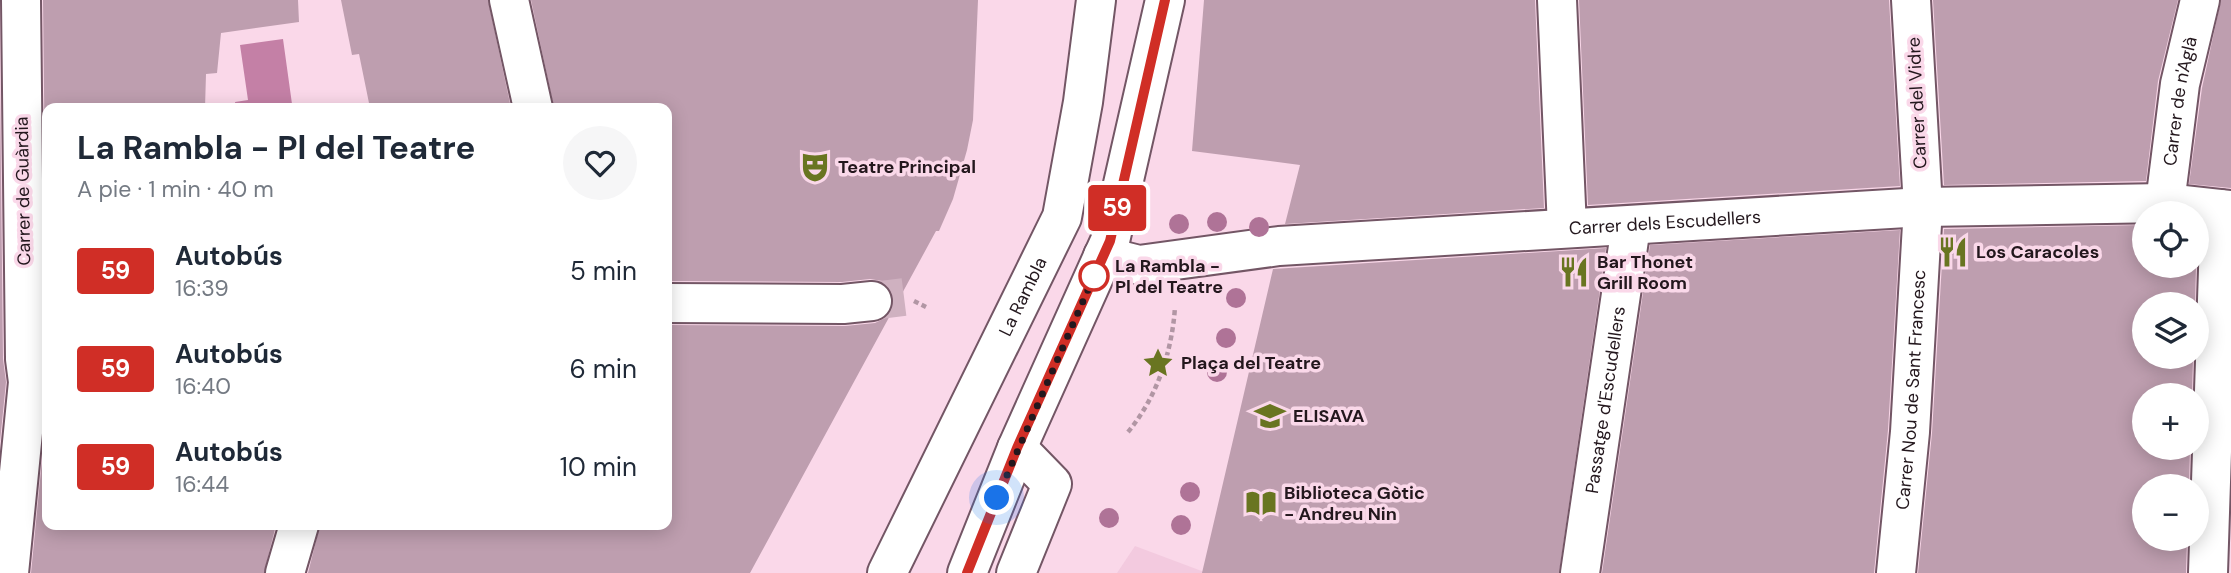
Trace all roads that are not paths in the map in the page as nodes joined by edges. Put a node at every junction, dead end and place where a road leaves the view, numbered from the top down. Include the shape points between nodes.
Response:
1 (21, 0) edge
2 (509, 0) edge
3 (1096, 0) edge
4 (1165, 0) edge
5 (1557, 0) edge
6 (1911, 0) edge
7 (2200, 0) edge
8 (532, 103) edge
9 (2165, 201) edge
10 (2132, 203) edge
11 (1923, 206) junction
12 (2226, 210) edge
13 (1631, 226) junction
14 (1567, 228) junction
15 (1103, 256) junction
16 (872, 301) tunnel mouth
17 (672, 303) edge
18 (25, 381) edge
19 (1017, 448) junction
20 (298, 530) edge
21 (9, 573) edge
22 (285, 573) edge
23 (887, 573) edge
24 (967, 573) edge
25 (1016, 573) edge
26 (1580, 573) edge
27 (1896, 573) edge
28 (2208, 573) edge

1 - 18 street, Carrer de Guàrdia
2 - 8 street
3 - 23 street, La Rambla via 1062,217
4 - 15 street
5 - 14 street
6 - 11 street, Carrer del Vidre
7 - 9 street, Carrer de n'Aglà via 2180,84
10 - 11 street, Carrer dels Escudellers
11 - 13 street, Carrer dels Escudellers
11 - 27 street, Carrer Nou de Sant Francesc via 1910,432
12 - 28 street
13 - 14 street, Carrer dels Escudellers
13 - 26 street, Passatge d'Escudellers
14 - 15 street, Carrer dels Escudellers via 1279,246 1139,265
15 - 19 street
16 - 17 street
18 - 21 street, Carrer de Guàrdia
19 - 24 street
19 - 25 street via 1052,484
20 - 22 street

